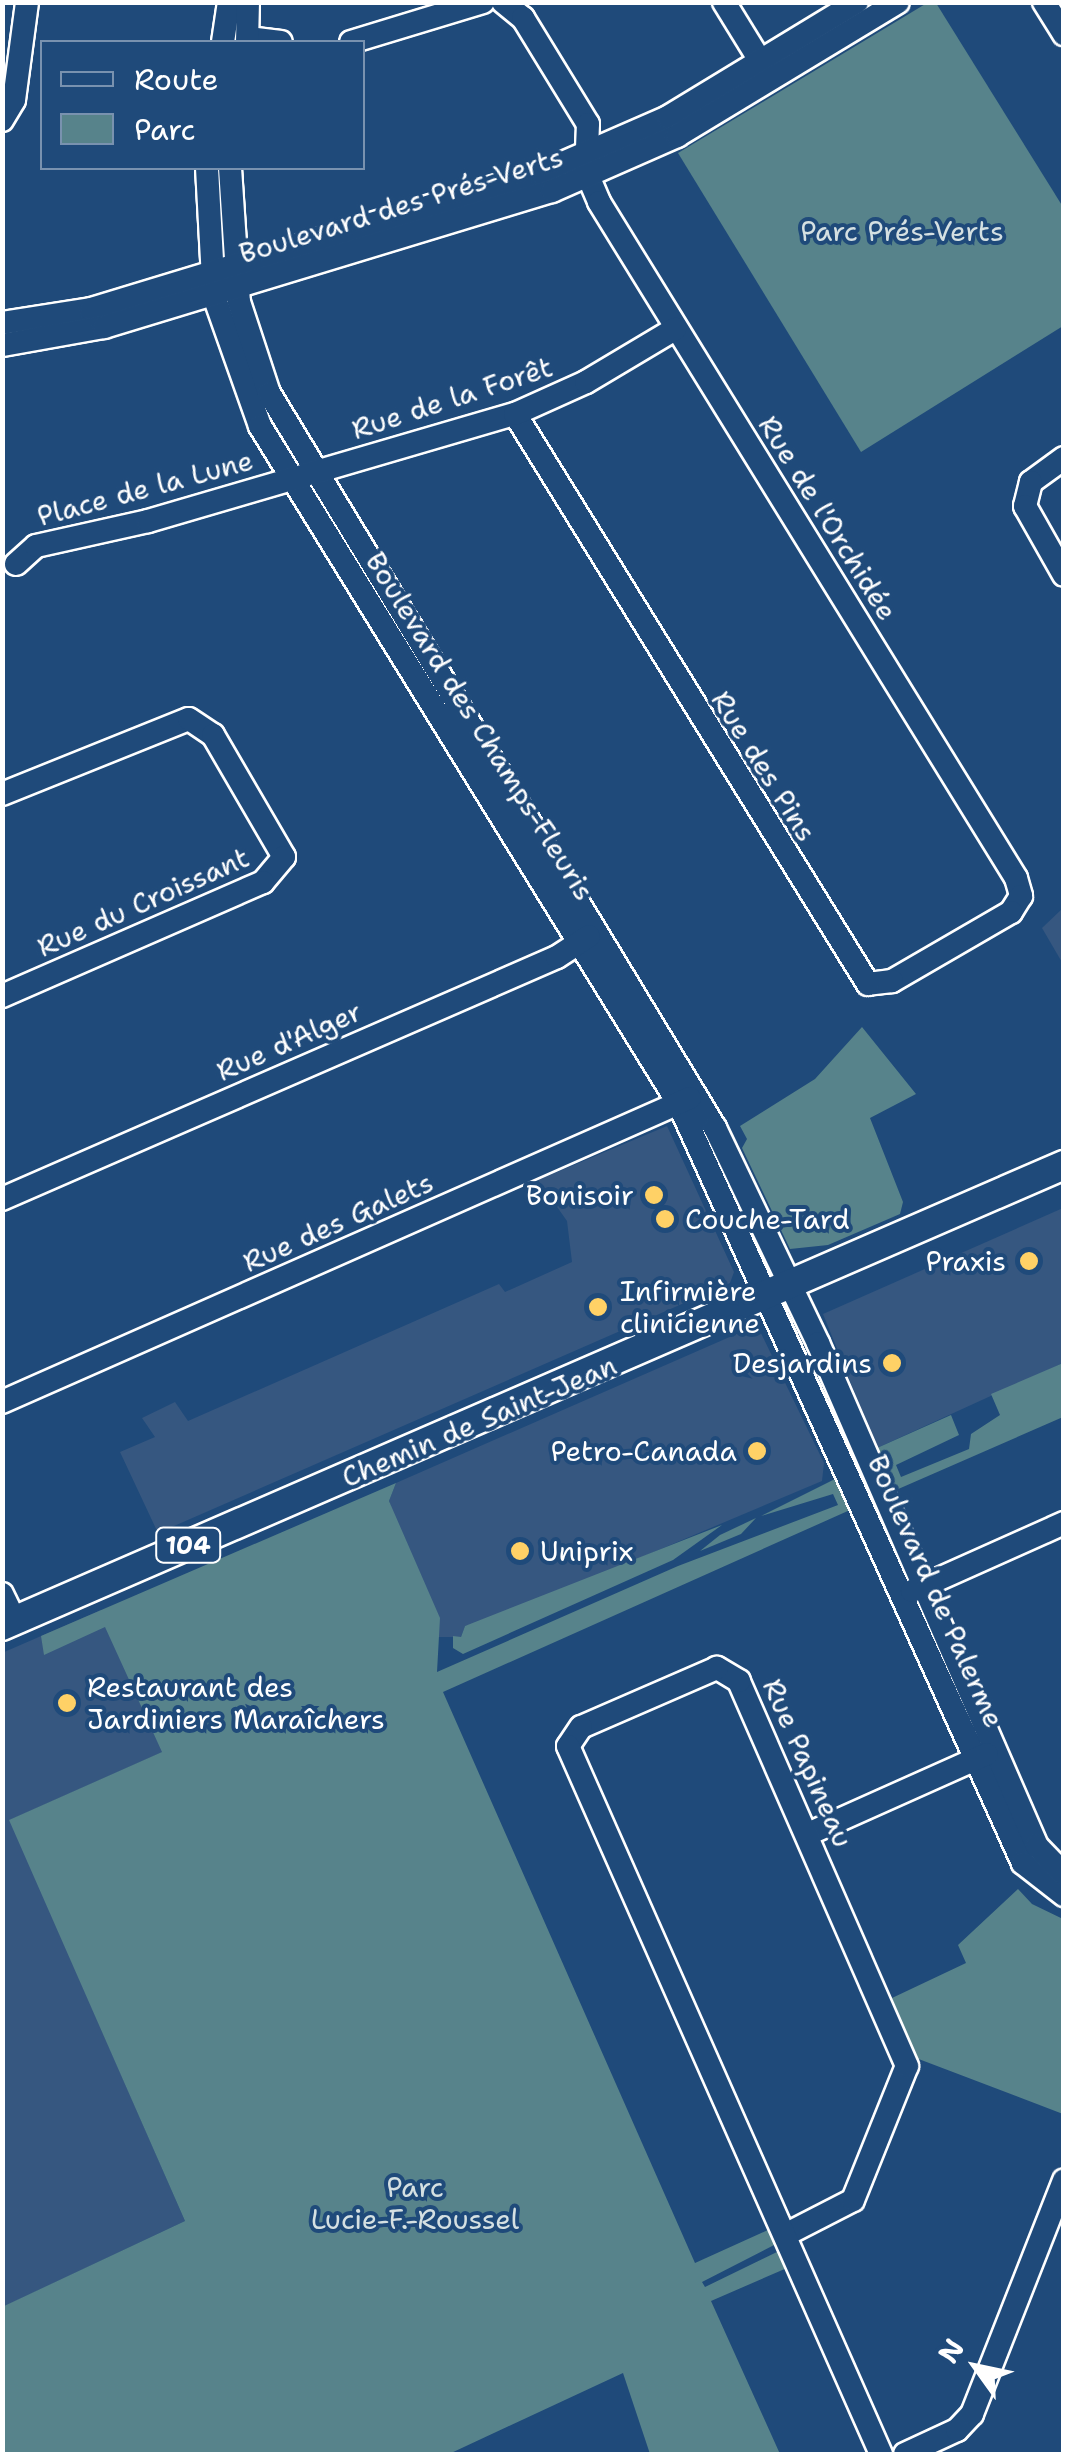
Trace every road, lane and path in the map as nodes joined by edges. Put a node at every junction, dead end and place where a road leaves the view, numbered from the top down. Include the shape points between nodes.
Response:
1 (27, 2) edge
2 (229, 2) edge
3 (248, 2) edge
4 (483, 2) edge
5 (503, 2) edge
6 (724, 2) edge
7 (857, 2) edge
8 (898, 2) edge
9 (1044, 2) edge
10 (1064, 34) edge
11 (223, 40) edge
12 (247, 40) edge
13 (358, 40) edge
14 (766, 71) junction
15 (2, 120) edge
16 (592, 152) junction
17 (207, 170) edge
18 (230, 170) edge
19 (588, 178) junction
20 (223, 281) junction
21 (2, 323) edge
22 (675, 329) junction
23 (2, 344) edge
24 (515, 414) junction
25 (1064, 458) edge
26 (304, 477) junction
27 (16, 564) dead end
28 (1064, 575) edge
29 (2, 794) edge
30 (1020, 888) joint
31 (588, 937) junction
32 (2, 996) edge
33 (687, 1099) junction
34 (1064, 1166) edge
35 (2, 1200) edge
36 (778, 1292) junction
37 (2, 1402) edge
38 (1064, 1522) edge
39 (913, 1590) junction
40 (2, 1594) edge
41 (9, 1624) edge
42 (986, 1754) junction
43 (808, 1834) junction
44 (1064, 1874) edge
45 (1064, 1896) edge
46 (1064, 2181) edge
47 (785, 2236) junction
48 (881, 2454) edge
49 (905, 2454) edge

1 - 15 street via 14,100
2 - 11 street
3 - 12 street
4 - 13 street
5 - 16 street via 524,18 588,124
6 - 14 street
7 - 14 street, Boulevard des Prés-Verts
8 - 14 street, Boulevard des Prés-Verts
9 - 10 street
14 - 16 street, Boulevard des Prés-Verts
14 - 19 street, Boulevard des Prés-Verts via 677,136
16 - 19 street
16 - 20 street, Boulevard des Prés-Verts
17 - 20 street, Boulevard des Champs-Fleuris
18 - 20 street, Boulevard des Champs-Fleuris
19 - 20 street, Boulevard des Prés-Verts
19 - 22 street, Rue de l'Orchidée
20 - 21 street, Boulevard des Prés-Verts
20 - 23 street, Boulevard des Prés-Verts via 86,332
20 - 26 street, Boulevard des Champs-Fleuris via 244,389
22 - 24 street, Rue de la Forêt via 586,382
22 - 30 street, Rue de l'Orchidée
24 - 26 street, Rue de la Forêt
24 - 30 street, Rue des Pins via 868,984 892,981 1005,918
25 - 28 street via 1038,474 1026,498 1032,525
26 - 27 street, Place de la Lune via 36,546
26 - 31 street, Boulevard des Champs-Fleuris
29 - 32 street, Rue du Croissant via 189,719 213,735 284,857 263,882
31 - 33 street, Boulevard des Champs-Fleuris
31 - 35 street, Rue d'Alger
33 - 36 street, Boulevard des Champs-Fleuris
33 - 37 street, Rue des Galets
34 - 36 main road, Chemin de Saint-Jean / 104
36 - 39 street, Boulevard de Palerme
36 - 41 main road, Chemin de Saint-Jean / 104
38 - 39 street
39 - 42 street, Boulevard de Palerme
40 - 41 street
42 - 43 street
42 - 44 street, Boulevard de Palerme via 1042,1857
42 - 45 street, Boulevard de Palerme via 1027,1870
43 - 47 street, Rue Papineau via 907,2066 853,2200
43 - 47 street, Rue Papineau via 730,1670 711,1669 581,1727 568,1740
46 - 49 street via 972,2414 963,2426
47 - 48 street, Rue Papineau

